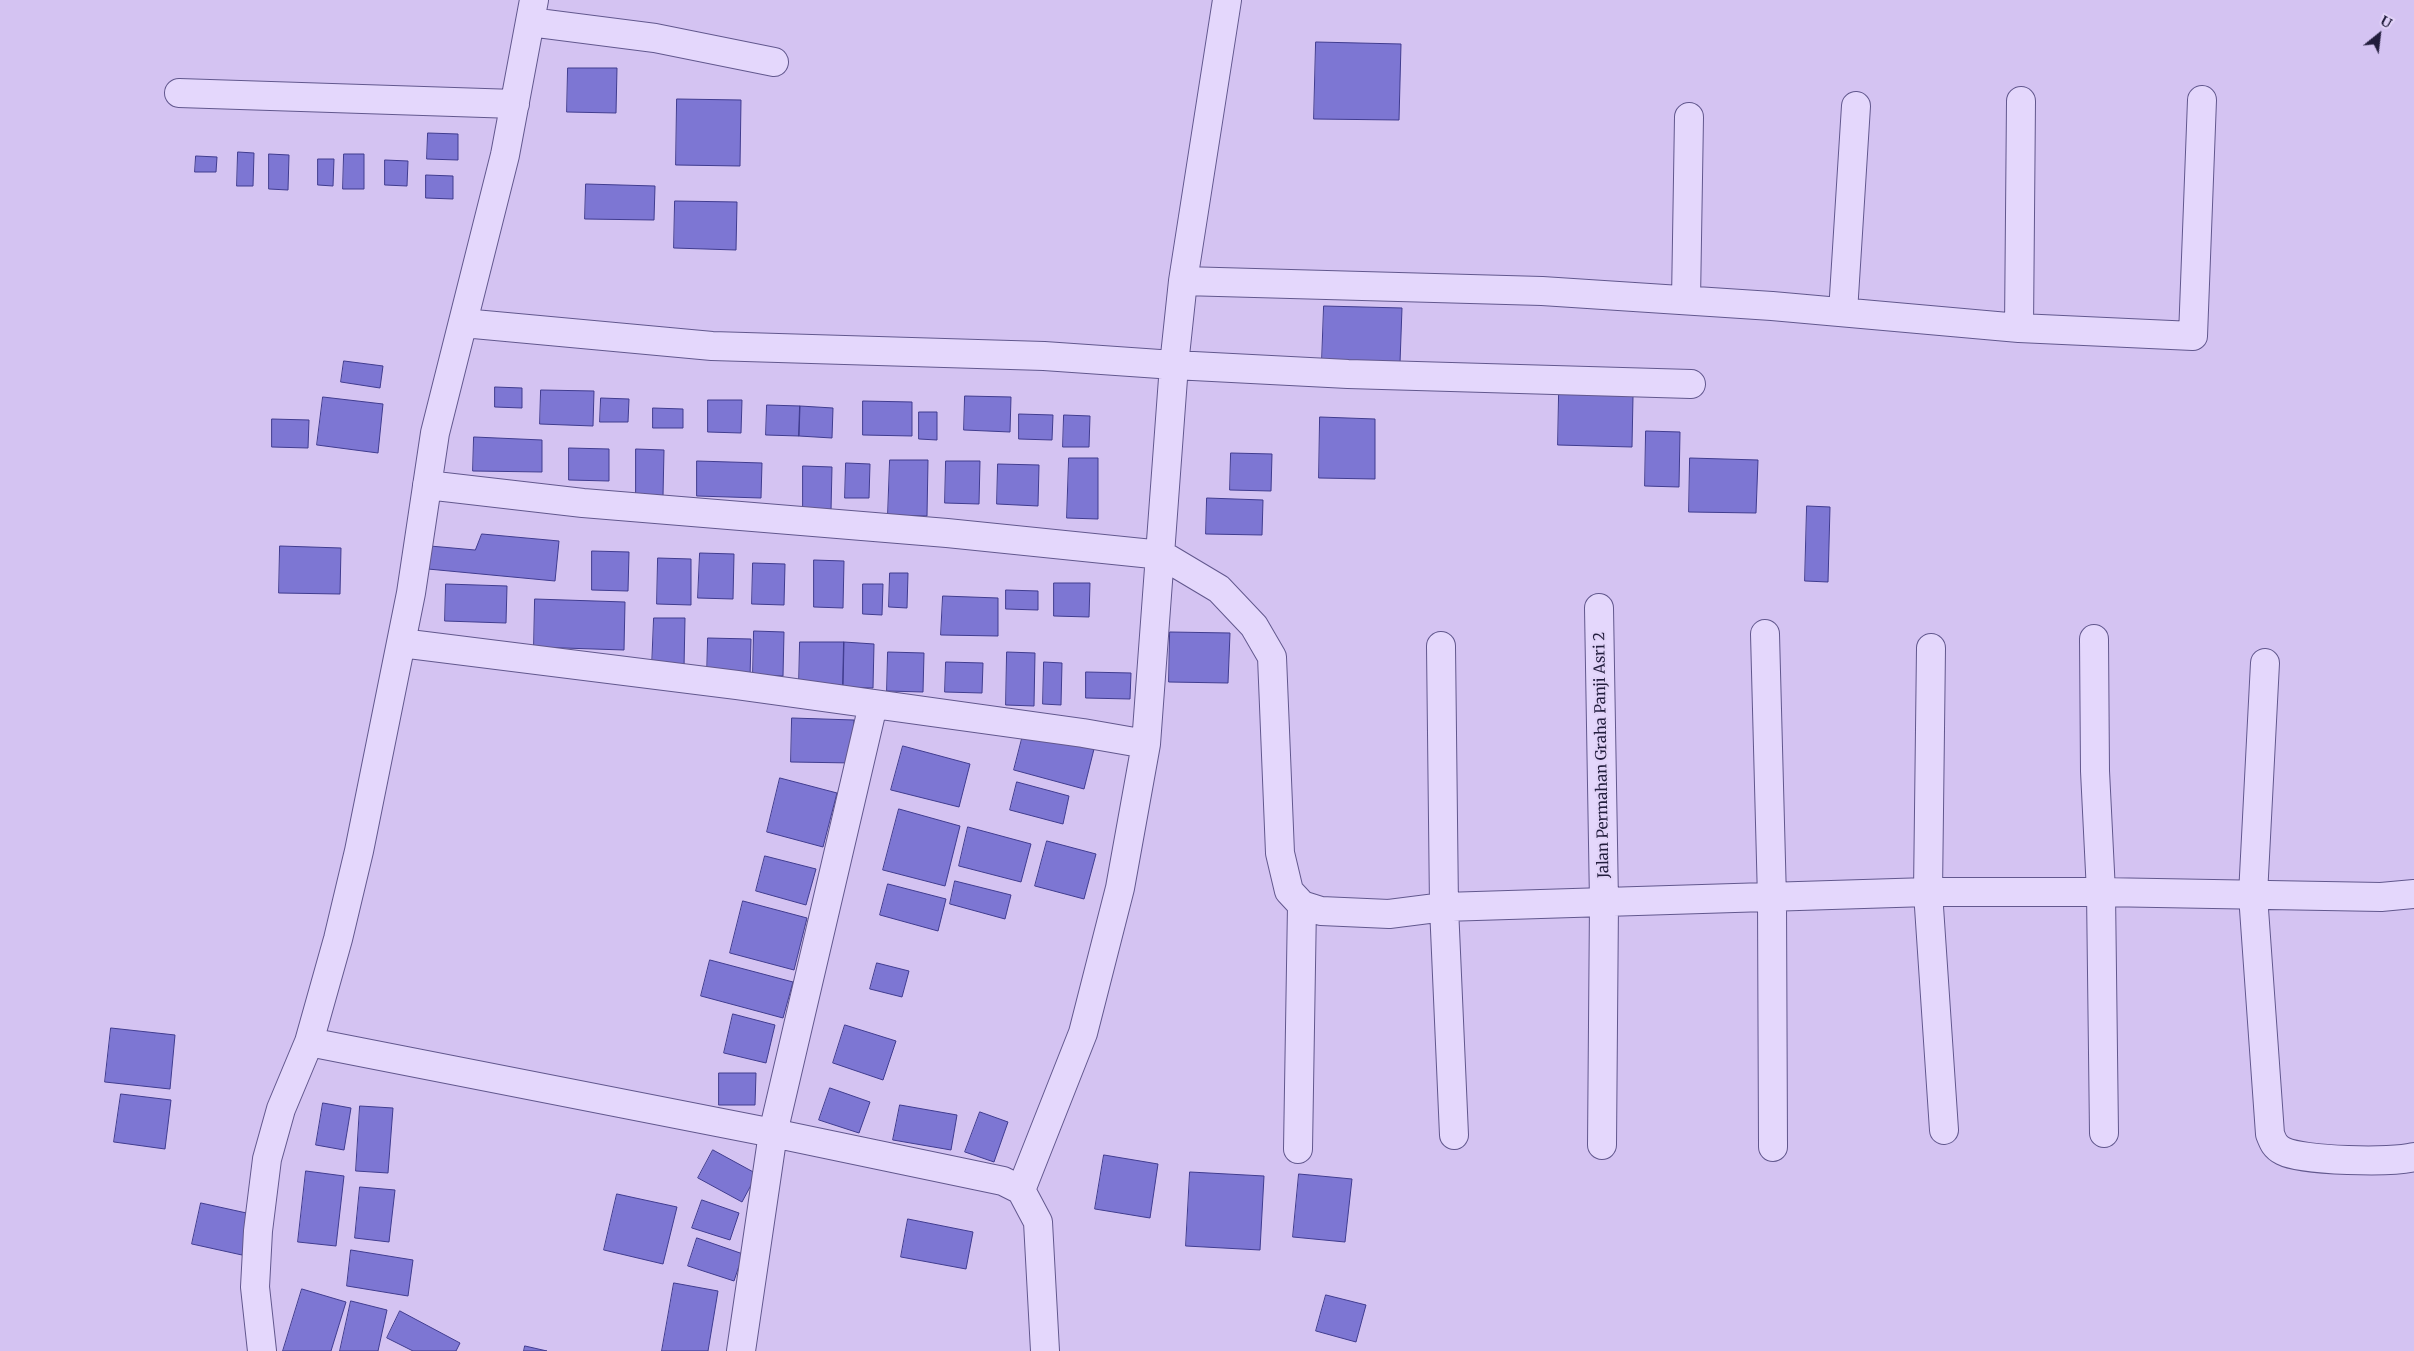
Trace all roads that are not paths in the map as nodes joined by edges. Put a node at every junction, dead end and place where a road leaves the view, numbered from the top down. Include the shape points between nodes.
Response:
1 (1228, 0) edge
2 (532, 11) edge
3 (774, 62) dead end
4 (178, 93) dead end
5 (2202, 100) dead end
6 (2021, 101) dead end
7 (515, 104) junction
8 (1856, 106) dead end
9 (1688, 117) dead end
10 (1183, 281) junction
11 (1686, 300) junction
12 (1843, 312) junction
13 (463, 323) junction
14 (2019, 328) junction
15 (1174, 365) junction
16 (1690, 384) dead end
17 (427, 485) junction
18 (1162, 554) junction
19 (1599, 608) dead end
20 (1765, 634) dead end
21 (2094, 639) dead end
22 (401, 643) junction
23 (1441, 646) dead end
24 (1931, 648) dead end
25 (2265, 663) dead end
26 (873, 706) junction
27 (1146, 744) junction
28 (1928, 892) junction
29 (2101, 892) junction
30 (2414, 894) edge
31 (2253, 895) junction
32 (1772, 899) junction
33 (1604, 902) junction
34 (1302, 904) junction
35 (1444, 907) junction
36 (309, 1042) junction
37 (1944, 1130) dead end
38 (773, 1132) junction
39 (2104, 1133) dead end
40 (1454, 1135) dead end
41 (1602, 1145) dead end
42 (1773, 1147) dead end
43 (1298, 1149) dead end
44 (2414, 1157) edge
45 (1022, 1190) junction
46 (262, 1351) edge
47 (740, 1351) edge
48 (1045, 1351) edge

1 - 10 street
2 - 3 street
2 - 7 street
4 - 7 street
5 - 14 street via 2193,336
6 - 14 street
7 - 13 street
8 - 12 street
9 - 11 street
10 - 11 street via 1542,291
10 - 15 street
11 - 12 street
12 - 14 street
13 - 15 street via 712,346 1044,356
13 - 17 street via 435,433
15 - 16 street via 1348,374
15 - 18 street
17 - 18 street via 582,503
17 - 22 street
18 - 27 street
18 - 34 street via 1219,589 1254,626 1272,657 1280,853 1289,891
19 - 33 street, Jalan Permahan Graha Panji Asri 2
20 - 32 street
21 - 29 street via 2095,772
22 - 26 street via 737,685
22 - 36 street via 359,851
23 - 35 street
24 - 28 street
25 - 31 street
26 - 27 street via 1035,726
26 - 38 street
27 - 45 street via 1120,888 1083,1033
28 - 29 street
28 - 32 street
28 - 37 street
29 - 31 street
29 - 39 street
30 - 31 street via 2381,897
31 - 44 street via 2270,1134 2274,1144 2303,1156 2393,1160
32 - 33 street
32 - 42 street
33 - 35 street
33 - 41 street, Jalan Permahan Graha Panji Asri 2
34 - 35 street via 1321,911 1389,914
34 - 43 street
35 - 40 street
36 - 38 street
36 - 46 street via 281,1109 267,1159 255,1287
38 - 45 street via 1003,1181
38 - 47 street
45 - 48 street via 1038,1222

